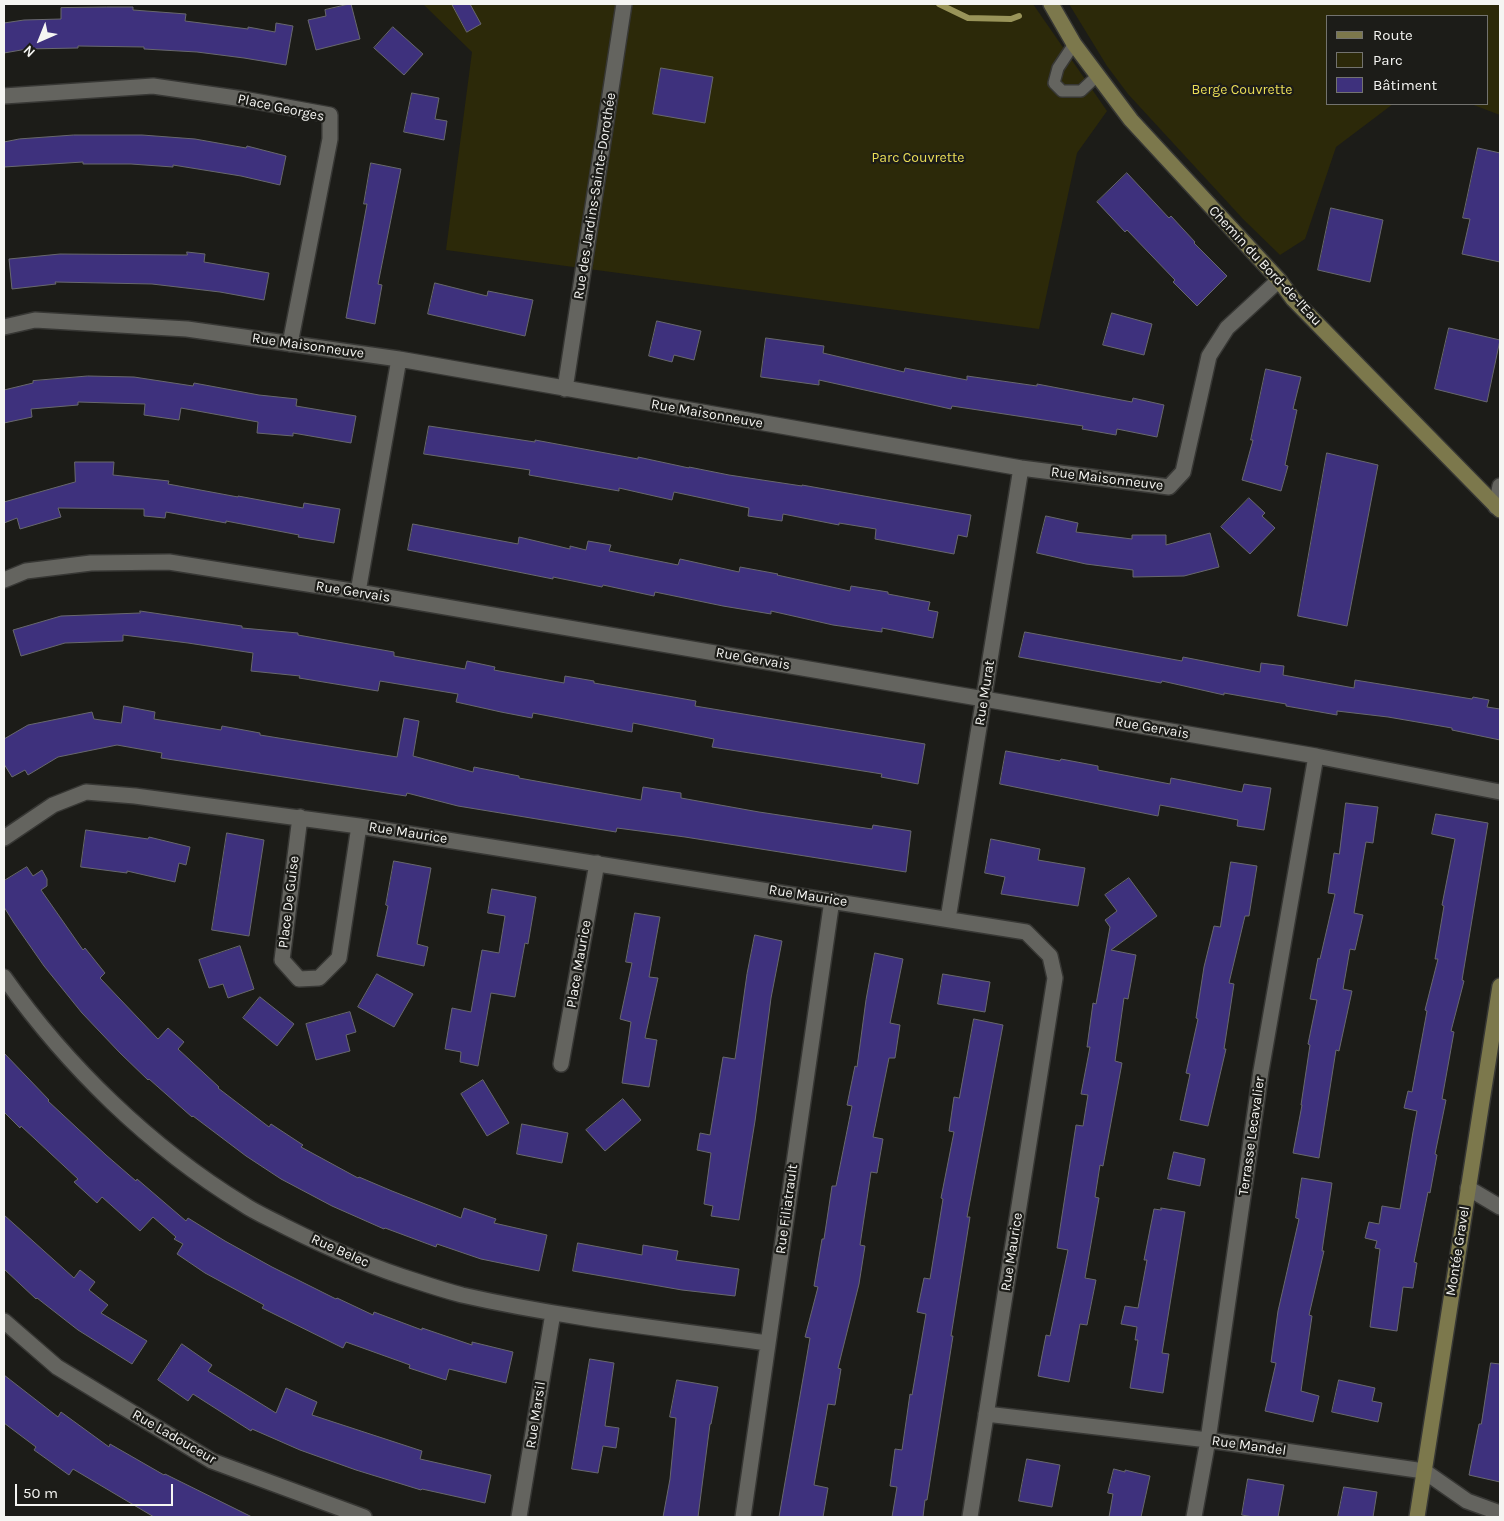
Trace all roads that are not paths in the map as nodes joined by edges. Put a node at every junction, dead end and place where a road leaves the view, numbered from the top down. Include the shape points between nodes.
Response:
1 (624, 4) edge
2 (1051, 4) edge
3 (1074, 44) junction
4 (1098, 75) junction
5 (4, 96) edge
6 (1279, 280) junction
7 (4, 327) edge
8 (290, 344) junction
9 (399, 359) junction
10 (565, 389) junction
11 (1021, 468) junction
12 (1500, 486) edge
13 (1498, 508) edge
14 (4, 580) edge
15 (358, 592) junction
16 (984, 698) junction
17 (1316, 756) junction
18 (1500, 792) edge
19 (300, 817) junction
20 (359, 826) junction
21 (4, 838) edge
22 (597, 864) junction
23 (832, 900) junction
24 (948, 919) junction
25 (4, 977) edge
26 (1500, 986) edge
27 (561, 1064) dead end
28 (1468, 1188) junction
29 (1500, 1207) edge
30 (553, 1313) junction
31 (4, 1321) edge
32 (768, 1343) junction
33 (986, 1414) junction
34 (1208, 1440) junction
35 (1424, 1471) junction
36 (1500, 1513) edge
37 (364, 1517) edge
38 (519, 1517) edge
39 (743, 1517) edge
40 (970, 1517) edge
41 (1194, 1517) edge
42 (1417, 1517) edge

1 - 10 street, Rue des Jardins-Sainte-Dorothée
2 - 3 street, Chemin du Bord-de-l'Eau
3 - 4 street, Chemin du Bord-de-l'Eau
3 - 4 lane via 1058,68 1054,83 1062,91 1081,91
4 - 6 street, Chemin du Bord-de-l'Eau via 1131,120
5 - 8 street, Place Georges via 154,86 330,115 330,139
6 - 11 street, Rue Maisonneuve via 1227,328 1209,356 1183,472 1169,487
6 - 13 street, Chemin du Bord-de-l'Eau via 1293,299
7 - 8 street, Rue Maisonneuve via 35,320 187,328
8 - 9 street, Rue Maisonneuve
9 - 10 street, Rue Maisonneuve
9 - 15 street
10 - 11 street, Rue Maisonneuve
11 - 16 street, Rue Murat
12 - 13 street
14 - 15 street, Rue Gervais via 26,571 91,563 169,562
15 - 16 street, Rue Gervais
16 - 17 street, Rue Gervais
16 - 24 street, Rue Murat
17 - 18 street, Rue Gervais
17 - 34 street, Terrasse Lecavalier via 1261,1071
19 - 20 street, Rue Maurice
19 - 20 street, Place De Guise via 282,960 299,979 319,978 339,958
19 - 21 street, Rue Maurice via 86,792 53,805
20 - 22 street, Rue Maurice
22 - 23 street, Rue Maurice
22 - 27 street, Place Maurice
23 - 24 street, Rue Maurice
23 - 32 street, Rue Filiatrault
24 - 33 street, Rue Maurice via 1026,932 1050,956 1055,978
25 - 30 street, Rue Belec via 60,1047 107,1097 189,1167 244,1205 337,1252 388,1272 460,1294
26 - 28 street, Montée Gravel
28 - 29 street
28 - 35 street, Montée Gravel
30 - 32 street, Rue Belec
30 - 38 street, Rue Marsil
31 - 37 street, Rue Ladouceur via 57,1367 212,1461
32 - 39 street, Rue Filiatrault
33 - 34 street, Rue Mandel
33 - 40 street, Rue Maurice
34 - 35 street, Rue Mandel
34 - 41 street, Terrasse Lecavalier
35 - 36 street, Rue Mandel via 1467,1501
35 - 42 street, Montée Gravel

